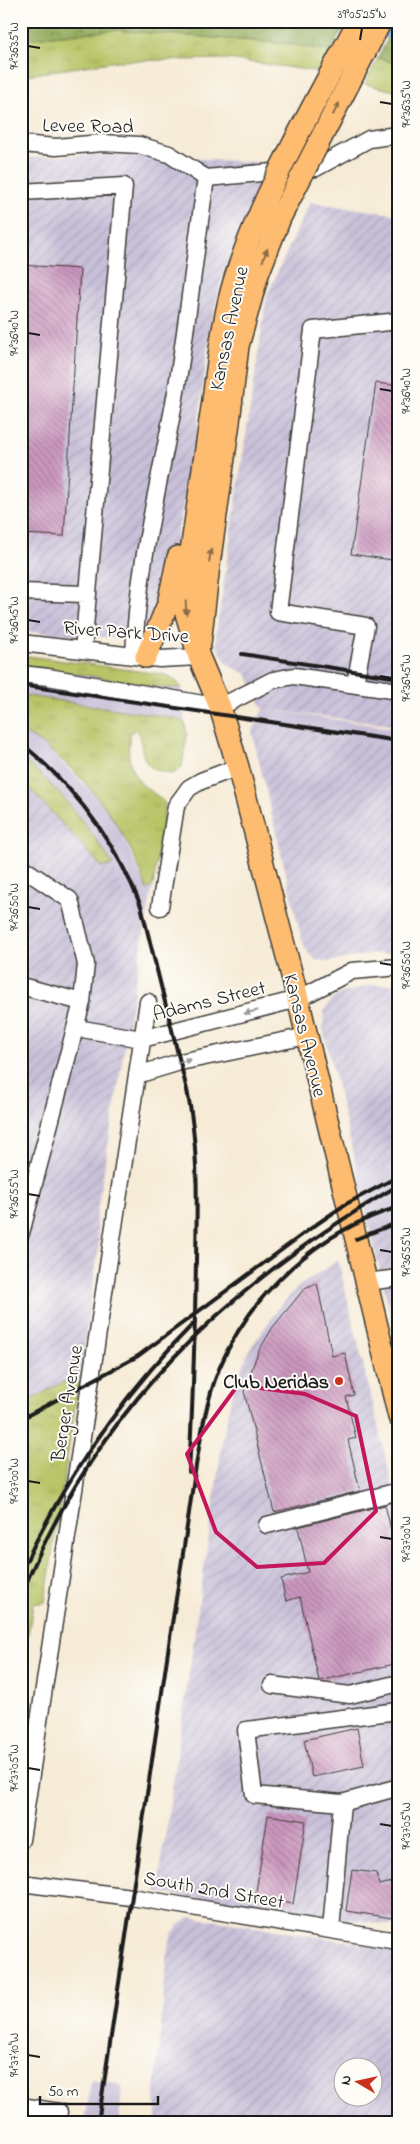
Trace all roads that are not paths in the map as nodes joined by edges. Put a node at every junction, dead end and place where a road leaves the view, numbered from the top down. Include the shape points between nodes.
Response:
1 (358, 21) edge
2 (381, 21) edge
3 (394, 137) edge
4 (21, 144) edge
5 (206, 178) junction
6 (21, 192) edge
7 (399, 320) edge
8 (220, 421) junction
9 (205, 463) junction
10 (21, 592) edge
11 (86, 594) junction
12 (21, 643) edge
13 (83, 650) junction
14 (140, 656) junction
15 (199, 657) junction
16 (21, 674) edge
17 (355, 684) junction
18 (399, 691) edge
19 (220, 706) junction
20 (238, 767) junction
21 (21, 867) edge
22 (160, 907) dead end
23 (399, 967) edge
24 (21, 986) edge
25 (298, 1000) junction
26 (82, 1002) junction
27 (148, 1002) dead end
28 (76, 1028) junction
29 (307, 1036) junction
30 (142, 1039) junction
31 (137, 1075) junction
32 (21, 1233) edge
33 (399, 1278) edge
34 (366, 1282) junction
35 (399, 1417) edge
36 (399, 1491) edge
37 (266, 1525) dead end
38 (399, 1683) edge
39 (272, 1685) dead end
40 (399, 1715) edge
41 (399, 1787) edge
42 (342, 1803) junction
43 (21, 1840) edge
44 (21, 1883) edge
45 (331, 1930) junction
46 (399, 1938) edge
47 (21, 2106) edge
48 (59, 2112) dead end

1 - 8 main road, Kansas Avenue, bridge via 261,211 238,271 221,348
8 -> 2 main road, Kansas Avenue, bridge via 258,274 280,218
3 - 5 street via 369,139 316,168
4 - 5 street, Levee Road via 56,147 102,143 138,145 169,154
5 - 14 street via 177,386 137,607
6 - 11 street via 124,186
7 - 17 street via 313,330 278,612 366,626
8 - 9 main road, Kansas Avenue
15 -> 8 main road, Kansas Avenue
9 - 14 main road via 185,527 168,604
9 -> 15 main road, Kansas Avenue via 185,610
10 - 11 street
11 - 13 street
12 - 13 street, River Park Drive
13 - 14 street, River Park Drive
14 - 15 street, River Park Drive
15 - 19 main road, Kansas Avenue
16 - 19 street
17 - 18 street
17 - 19 street via 294,676 273,680
19 - 20 main road, Kansas Avenue
20 - 22 street via 201,780 189,788 176,806
20 - 25 main road, Kansas Avenue
21 - 26 street via 70,900 86,964
23 - 25 street, Adams Street via 352,971
24 - 26 street
25 - 29 main road, Kansas Avenue
25 -> 30 street, Adams Street
26 - 28 street
27 - 30 street, Berger Avenue
28 - 30 street
28 - 32 street
31 -> 29 street via 180,1062
29 - 34 main road, Kansas Avenue
30 - 31 street, Berger Avenue
31 - 43 street, Berger Avenue
33 - 34 street
34 - 35 main road, Kansas Avenue
36 - 37 street
38 - 39 street via 350,1695
40 - 42 street via 398,1711 246,1730 254,1795
41 - 42 street
42 - 45 street
44 - 45 street, South 2nd Street via 131,1897
45 - 46 street, South 2nd Street via 391,1940
47 - 48 street

